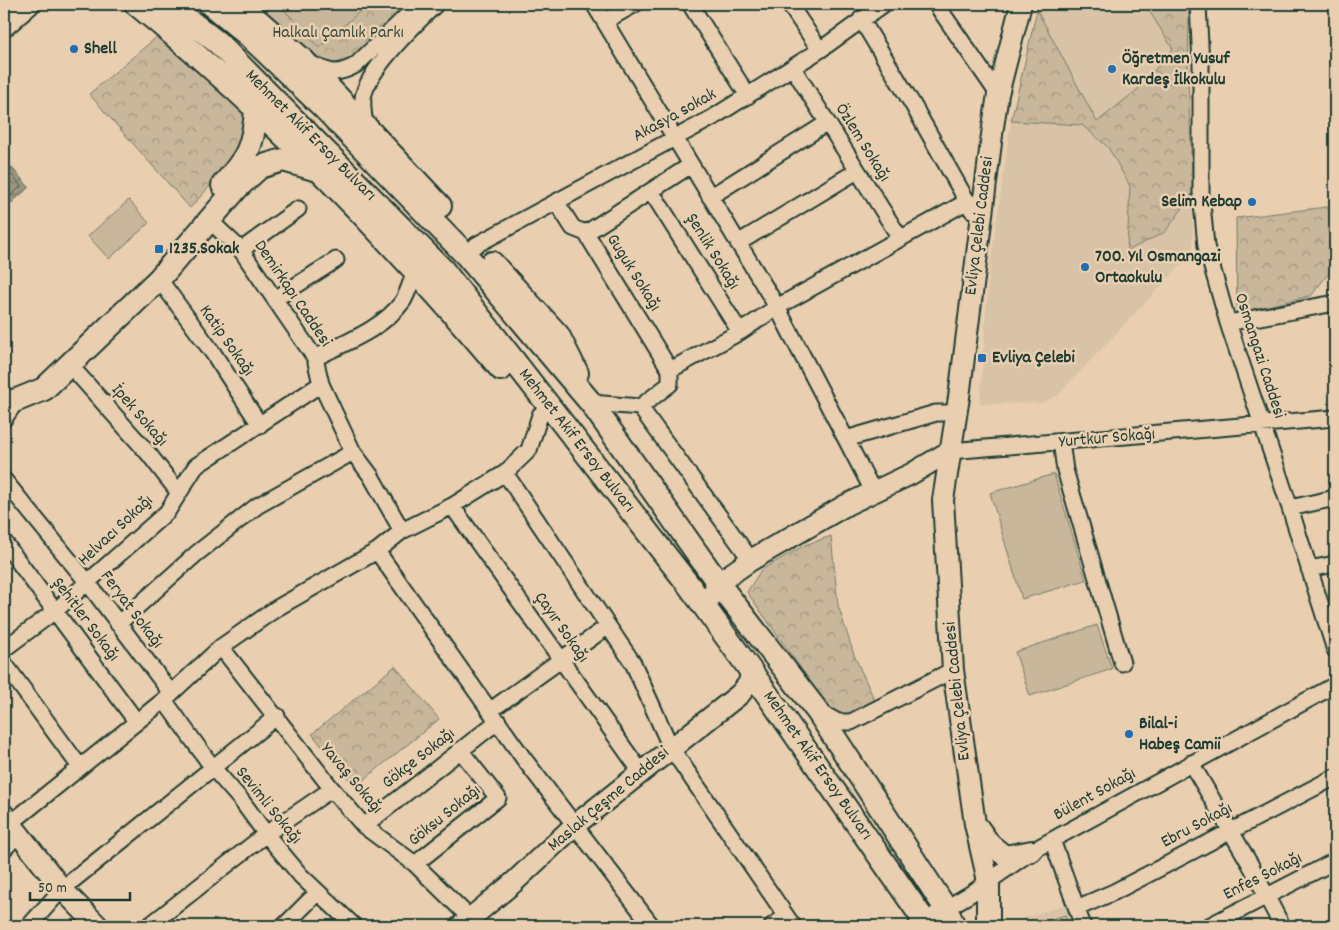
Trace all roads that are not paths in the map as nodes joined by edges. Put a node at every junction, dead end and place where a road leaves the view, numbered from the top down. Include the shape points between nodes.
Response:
1 (28, 4) edge
2 (136, 4) edge
3 (168, 4) edge
4 (210, 4) edge
5 (238, 4) edge
6 (418, 4) edge
7 (436, 4) edge
8 (594, 4) edge
9 (635, 4) edge
10 (690, 4) edge
11 (789, 4) edge
12 (884, 4) edge
13 (936, 4) edge
14 (1022, 4) edge
15 (1198, 4) edge
16 (861, 19) junction
17 (605, 21) junction
18 (4, 25) edge
19 (820, 50) junction
20 (303, 60) junction
21 (793, 68) junction
22 (998, 94) junction
23 (748, 96) junction
24 (256, 111) junction
25 (827, 123) junction
26 (365, 126) junction
27 (676, 138) junction
28 (690, 165) junction
29 (318, 171) junction
30 (857, 171) junction
31 (651, 191) junction
32 (710, 197) junction
33 (968, 201) junction
34 (557, 203) junction
35 (298, 209) dead end
36 (209, 220) junction
37 (979, 230) junction
38 (586, 233) junction
39 (900, 238) junction
40 (738, 243) junction
41 (476, 245) junction
42 (241, 250) junction
43 (336, 260) dead end
44 (415, 272) junction
45 (159, 279) junction
46 (275, 299) junction
47 (1335, 303) edge
48 (777, 308) junction
49 (1228, 323) junction
50 (740, 332) junction
51 (315, 358) junction
52 (69, 364) junction
53 (670, 370) junction
54 (321, 384) junction
55 (8, 397) edge
56 (591, 403) junction
57 (640, 406) junction
58 (956, 413) junction
59 (540, 415) junction
60 (1335, 418) edge
61 (4, 419) edge
62 (260, 425) junction
63 (1263, 426) junction
64 (846, 439) junction
65 (1061, 442) junction
66 (353, 452) junction
67 (950, 452) junction
68 (593, 462) junction
69 (506, 473) junction
70 (911, 474) junction
71 (4, 480) edge
72 (873, 491) junction
73 (179, 493) junction
74 (1335, 498) edge
75 (943, 500) junction
76 (452, 506) junction
77 (1290, 508) junction
78 (402, 531) junction
79 (4, 542) edge
80 (377, 551) junction
81 (751, 560) junction
82 (1335, 564) edge
83 (1309, 569) junction
84 (88, 583) junction
85 (718, 584) junction
86 (705, 607) junction
87 (55, 611) junction
88 (118, 624) junction
89 (608, 626) junction
90 (1332, 631) edge
91 (221, 647) junction
92 (4, 649) edge
93 (1335, 650) edge
94 (562, 661) junction
95 (4, 663) edge
96 (1122, 663) dead end
97 (953, 670) junction
98 (751, 671) junction
99 (1335, 685) edge
100 (168, 696) junction
101 (818, 712) junction
102 (277, 716) junction
103 (494, 716) junction
104 (136, 721) junction
105 (671, 748) junction
106 (460, 750) junction
107 (1191, 763) junction
108 (80, 767) junction
109 (212, 768) junction
110 (641, 772) junction
111 (1335, 777) edge
112 (332, 789) junction
113 (11, 824) edge
114 (975, 824) junction
115 (575, 825) junction
116 (364, 826) junction
117 (1230, 830) junction
118 (266, 834) junction
119 (1052, 840) junction
120 (4, 849) edge
121 (1032, 852) junction
122 (1335, 860) edge
123 (415, 864) junction
124 (988, 880) junction
125 (62, 889) junction
126 (318, 892) junction
127 (1268, 896) junction
128 (1076, 908) junction
129 (950, 918) edge
130 (789, 921) edge
131 (466, 922) edge
132 (923, 924) edge
133 (28, 926) edge
134 (98, 926) edge
135 (149, 926) edge
136 (284, 926) edge
137 (354, 926) edge
138 (652, 926) edge
139 (772, 926) edge
140 (988, 926) edge
141 (1083, 926) edge
142 (1209, 926) edge
143 (1282, 926) edge

1 - 18 main road
2 - 24 main road via 182,41
3 - 68 main road, Mehmet Akif Ersoy Bulvarı via 218,43 443,270
4 - 56 main road, Mehmet Akif Ersoy Bulvarı via 249,36 324,108 467,256
5 - 20 main road
6 - 20 street via 356,65 343,72 331,73
7 - 26 street via 369,78 363,99
8 - 17 street
9 - 17 street
10 - 23 street
11 - 19 street
12 - 16 street, Akasya sokak
13 - 22 street
14 - 22 street, Evliya Çelebi Caddesi
15 - 49 street, Osmangazi Caddesi via 1201,193 1205,239
16 - 19 street, Akasya sokak
16 - 33 street
17 - 27 street
19 - 21 street, Akasya sokak
20 - 26 main road
21 - 23 street, Akasya sokak
21 - 25 street, Özlem Sokağı
22 - 37 street, Evliya Çelebi Caddesi
23 - 27 street, Akasya sokak
24 - 29 main road
24 - 55 main road via 249,153 142,276 50,368
25 - 30 street, Özlem Sokağı
25 - 32 street
26 - 41 main road
27 - 28 street
27 - 34 street, Akasya sokak
28 - 31 street
28 - 32 street
29 - 36 main road via 283,160 260,167
29 - 44 main road
30 - 39 street, Özlem Sokağı
30 - 40 street
31 - 38 street
31 - 50 street, Şenlik Sokağı
32 - 40 street
33 - 37 street
33 - 39 street
34 - 38 street, Guguk Sokağı via 573,228
34 - 41 street, Akasya sokak
35 - 42 street
36 - 42 street, Demirkapı Caddesi
36 - 45 main road
37 - 58 street, Evliya Çelebi Caddesi
38 - 53 street, Guguk Sokağı
39 - 48 street
40 - 48 street
41 - 56 main road via 558,335
42 - 46 street, Demirkapı Caddesi
43 - 46 street
44 - 51 street via 404,300 393,312
44 - 59 main road via 449,307
45 - 52 main road
45 - 62 street, Katip Sokağı
46 - 51 street, Demirkapı Caddesi
47 - 49 street
48 - 50 street
48 - 64 street
49 - 63 street, Osmangazi Caddesi
50 - 53 street
51 - 54 street, Demirkapı Caddesi
52 - 55 main road via 44,389
52 - 73 street, İpek Sokağı
53 - 57 street via 670,384
54 - 62 street, Helvacı Sokağı
54 - 66 street, Demirkapı Caddesi
55 - 61 street
56 - 57 street
56 - 85 main road, Mehmet Akif Ersoy Bulvarı
57 - 81 street
58 - 64 street via 919,417
58 - 67 street, Evliya Çelebi Caddesi
59 - 68 main road
59 - 69 street via 529,450
60 - 63 street, Yurtkur Sokağı
62 - 73 street, Helvacı Sokağı via 196,466
63 - 65 street, Yurtkur Sokağı
63 - 77 street, Osmangazi Caddesi
64 - 72 street
65 - 67 street, Yurtkur Sokağı
65 - 96 street via 1065,470
66 - 78 street, Demirkapı Caddesi via 371,476
66 - 88 street via 257,506 196,554
67 - 70 street
67 - 75 street, Evliya Çelebi Caddesi
68 - 86 main road, Mehmet Akif Ersoy Bulvarı
69 - 76 street
69 - 89 street
70 - 72 street
70 - 75 street via 932,482
71 - 84 street, Feryat Sokağı
72 - 81 street
73 - 84 street, Helvacı Sokağı via 167,512
74 - 77 street
75 - 97 street, Evliya Çelebi Caddesi
76 - 78 street
76 - 94 street, Çayır Sokağı
77 - 83 street, Osmangazi Caddesi
78 - 80 street
79 - 87 street, Şehitler Sokağı
80 - 91 street via 278,608
80 - 103 street
81 - 85 street
82 - 83 street
83 - 90 street, Osmangazi Caddesi
84 - 87 street, Helvacı Sokağı
84 - 88 street, Feryat Sokağı
85 - 86 street
85 - 101 main road, Mehmet Akif Ersoy Bulvarı
86 - 98 main road, Mehmet Akif Ersoy Bulvarı
87 - 92 street, Helvacı Sokağı
87 - 104 street, Şehitler Sokağı
88 - 100 street, Feryat Sokağı
89 - 94 street, Gökçe Sokağı
89 - 105 street via 633,663
90 - 93 street, Osmangazi Caddesi
91 - 100 street
91 - 102 street, Yavaş Sokağı
94 - 103 street, Gökçe Sokağı
94 - 110 street, Çayır Sokağı
95 - 108 street
97 - 101 street via 852,722 838,722
97 - 114 street, Evliya Çelebi Caddesi
98 - 105 street, Maslak Çeşme Caddesi via 748,686
98 - 132 main road, Mehmet Akif Ersoy Bulvarı
99 - 107 street, Bülent Sokağı
100 - 104 street
100 - 109 street, Sevimli Sokağı
101 - 129 main road, Mehmet Akif Ersoy Bulvarı
102 - 109 street
102 - 112 street, Yavaş Sokağı
103 - 106 street, Gökçe Sokağı
103 - 115 street
104 - 108 street
105 - 110 street, Maslak Çeşme Caddesi
105 - 130 street
106 - 116 street, Gökçe Sokağı
106 - 123 street, Göksu Sokağı via 498,798
107 - 117 street
107 - 119 street, Bülent Sokağı
108 - 113 street
109 - 118 street, Sevimli Sokağı
109 - 125 street
110 - 115 street, Maslak Çeşme Caddesi
111 - 117 street, Ebru Sokağı
112 - 116 street, Yavaş Sokağı
112 - 118 street
113 - 120 street
113 - 125 street
114 - 121 street via 990,844 1005,856
114 - 124 street, Evliya Çelebi Caddesi
115 - 131 street, Maslak Çeşme Caddesi
115 - 138 street
116 - 123 street, Yavaş Sokağı
117 - 127 street
117 - 128 street, Ebru Sokağı via 1114,892
118 - 126 street, Sevimli Sokağı
118 - 135 street
119 - 121 street, Bülent Sokağı
119 - 128 street
121 - 124 street, Bülent Sokağı
122 - 127 street, Enfes Sokağı
123 - 131 street, Yavaş Sokağı
124 - 129 street, Bülent Sokağı
124 - 140 main road
125 - 133 street
125 - 134 street
126 - 136 street
126 - 137 street, Sevimli Sokağı
127 - 142 street, Enfes Sokağı
127 - 143 street
128 - 141 street
129 - 132 street, Bülent Sokağı
130 - 139 street

